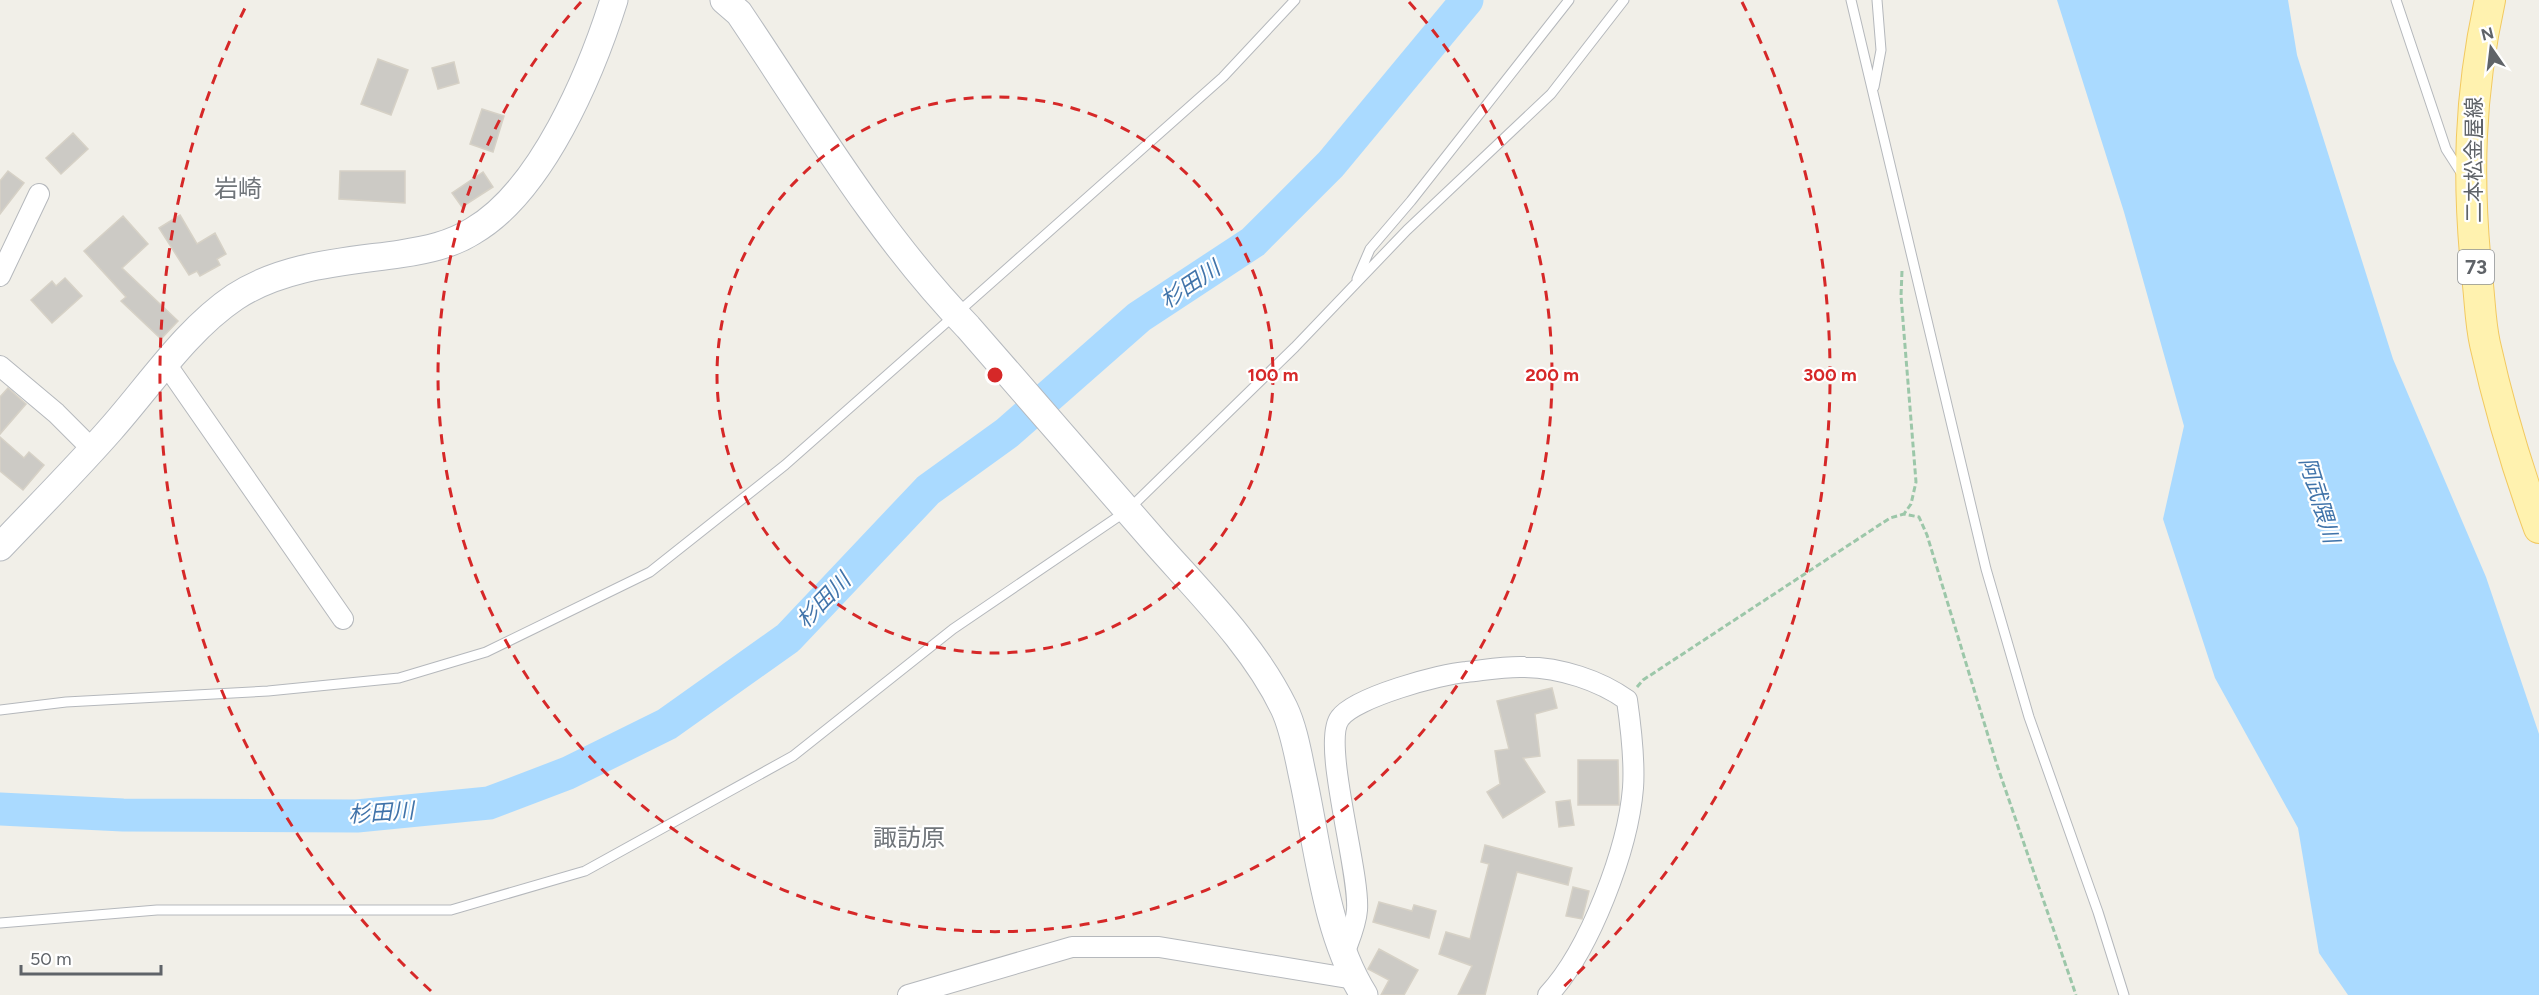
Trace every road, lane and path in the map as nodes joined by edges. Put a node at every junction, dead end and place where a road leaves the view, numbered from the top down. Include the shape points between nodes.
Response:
1 (614, 0) edge
2 (724, 0) edge
3 (1295, 0) edge
4 (1569, 0) edge
5 (1624, 0) edge
6 (1851, 0) edge
7 (1877, 0) edge
8 (2396, 0) edge
9 (2490, 0) edge
10 (1873, 91) junction
11 (2469, 186) junction
12 (39, 194) dead end
13 (1911, 250) junction
14 (0, 276) edge
15 (1355, 284) junction
16 (962, 321) junction
17 (166, 364) junction
18 (0, 366) edge
19 (92, 449) junction
20 (1128, 510) junction
21 (1904, 514) junction
22 (2539, 528) edge
23 (0, 548) edge
24 (343, 619) dead end
25 (1627, 700) junction
26 (0, 710) edge
27 (0, 923) edge
28 (1344, 954) junction
29 (1359, 987) edge
30 (948, 989) edge
31 (908, 995) edge
32 (1548, 995) edge
33 (2076, 995) edge
34 (2124, 995) edge

1 - 17 street via 567,117 504,208 474,231 436,248 345,261 268,280 235,298
2 - 16 street via 739,13 850,180 935,292
3 - 16 lane via 1223,77
4 - 15 lane via 1370,249
5 - 15 lane via 1551,94
6 - 10 lane
7 - 10 lane via 1881,50
8 - 11 lane via 2446,149
9 - 11 main road, 二本松金屋線 / 73 via 2472,101
10 - 13 lane
11 - 22 main road, 二本松金屋線 / 73 via 2485,342 2512,454
12 - 14 street
13 - 21 path via 1900,275 1916,482 1911,504
13 - 34 lane via 1986,569 2029,717
15 - 20 lane
16 - 20 street
16 - 26 lane via 650,572 486,652 399,678
17 - 19 street
17 - 24 street
18 - 19 street
19 - 23 street
20 - 27 lane via 953,629 793,756 585,871 451,910 157,910
20 - 28 street via 1245,648 1285,709
21 - 25 path via 1890,518 1643,680
21 - 33 path via 1919,517 1927,535 1997,765
25 - 28 street via 1608,686 1525,667 1448,673 1373,697 1340,717 1335,731 1335,753 1357,910
25 - 32 street via 1633,787 1627,832 1578,956
28 - 29 street
29 - 30 street via 1159,947 1094,947 1072,948
30 - 31 street

